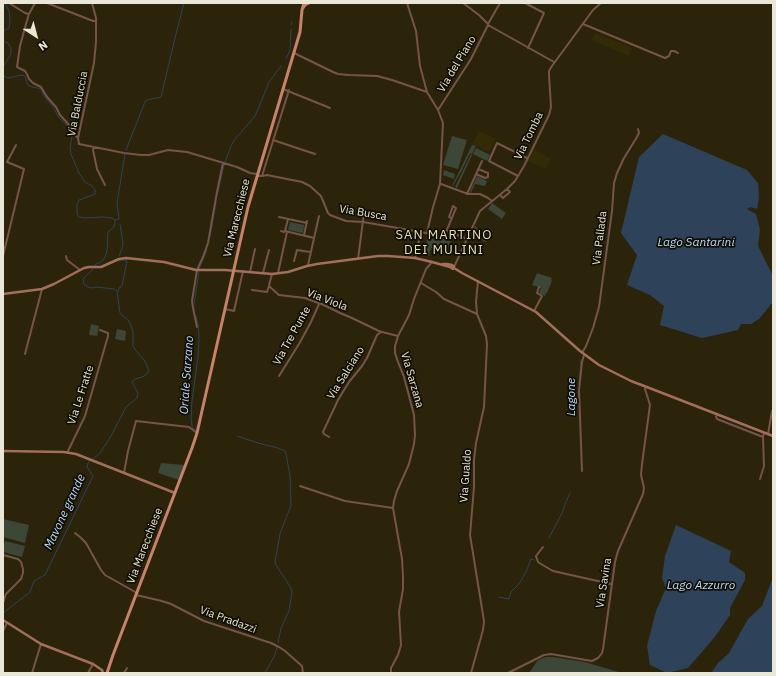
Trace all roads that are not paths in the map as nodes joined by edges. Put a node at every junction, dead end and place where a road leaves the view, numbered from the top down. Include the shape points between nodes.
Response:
1 (9, 3) edge
2 (35, 3) edge
3 (47, 3) edge
4 (92, 3) edge
5 (304, 3) edge
6 (309, 3) edge
7 (407, 3) edge
8 (463, 3) edge
9 (500, 3) edge
10 (525, 3) edge
11 (602, 3) edge
12 (302, 10) junction
13 (29, 14) junction
14 (96, 21) junction
15 (583, 24) junction
16 (488, 25) junction
17 (528, 48) junction
18 (294, 53) junction
19 (678, 53) dead end
20 (554, 62) junction
21 (283, 89) junction
22 (289, 90) junction
23 (427, 92) junction
24 (330, 108) dead end
25 (438, 110) junction
26 (638, 129) dead end
27 (78, 138) junction
28 (273, 140) junction
29 (16, 145) dead end
30 (94, 147) junction
31 (315, 154) dead end
32 (527, 158) junction
33 (482, 161) dead end
34 (223, 163) junction
35 (478, 169) junction
36 (476, 174) junction
37 (257, 175) junction
38 (262, 176) junction
39 (518, 176) junction
40 (440, 184) junction
41 (104, 185) dead end
42 (507, 189) junction
43 (467, 194) junction
44 (500, 194) junction
45 (492, 201) junction
46 (364, 213) dead end
47 (319, 216) dead end
48 (279, 217) dead end
49 (452, 218) junction
50 (288, 219) junction
51 (364, 222) junction
52 (447, 230) junction
53 (281, 231) dead end
54 (286, 231) junction
55 (421, 232) junction
56 (427, 233) junction
57 (304, 236) junction
58 (314, 238) junction
59 (467, 239) junction
60 (255, 249) dead end
61 (269, 250) dead end
62 (310, 252) junction
63 (3, 256) edge
64 (66, 256) dead end
65 (415, 258) junction
66 (358, 259) junction
67 (294, 261) dead end
68 (432, 262) junction
69 (235, 263) junction
70 (308, 266) junction
71 (453, 267) junction
72 (80, 270) junction
73 (197, 270) junction
74 (233, 271) junction
75 (242, 271) junction
76 (250, 272) junction
77 (263, 273) junction
78 (278, 273) junction
79 (272, 274) junction
80 (478, 281) junction
81 (421, 283) junction
82 (269, 285) junction
83 (539, 287) dead end
84 (42, 288) junction
85 (252, 290) dead end
86 (3, 294) edge
87 (319, 304) junction
88 (225, 309) junction
89 (534, 311) junction
90 (477, 314) junction
91 (197, 327) dead end
92 (100, 330) dead end
93 (381, 332) junction
94 (398, 336) junction
95 (25, 354) dead end
96 (583, 354) junction
97 (280, 376) dead end
98 (637, 383) junction
99 (647, 387) junction
100 (647, 395) junction
101 (772, 411) dead end
102 (717, 415) junction
103 (197, 433) junction
104 (764, 433) junction
105 (768, 434) junction
106 (329, 436) dead end
107 (773, 436) edge
108 (763, 437) junction
109 (3, 451) edge
110 (68, 453) junction
111 (582, 471) dead end
112 (124, 473) junction
113 (760, 479) dead end
114 (300, 486) dead end
115 (175, 493) junction
116 (393, 508) junction
117 (75, 533) dead end
118 (543, 547) dead end
119 (3, 555) edge
120 (611, 584) junction
121 (136, 594) junction
122 (3, 604) edge
123 (3, 620) edge
124 (7, 623) junction
125 (3, 631) edge
126 (41, 644) junction
127 (93, 664) junction
128 (127, 668) dead end
129 (32, 673) edge
130 (88, 673) edge
131 (105, 673) edge
132 (124, 673) edge
133 (303, 673) edge
134 (391, 673) edge
135 (472, 673) edge
136 (508, 673) edge

1 - 13 street
2 - 13 street
3 - 14 street
4 - 14 street, Via Balduccia
5 - 12 main road, Via Marecchiese
6 - 12 main road
7 - 23 street via 416,31 420,66
8 - 16 street
9 - 16 street, Via del Piano
10 - 17 street via 544,12
11 - 15 street, Via Tomba
12 - 18 main road, Via Marecchiese via 300,32
13 - 27 street via 17,67 25,71 29,79 41,87
14 - 27 street, Via Balduccia via 94,64
15 - 19 street via 665,58 671,51
15 - 20 street, Via Tomba
16 - 17 street
16 - 25 street, Via del Piano via 471,59
17 - 20 street
18 - 21 main road, Via Marecchiese
18 - 23 street via 338,74 377,76
20 - 32 street, Via Tomba via 549,71 550,112
21 - 22 street
21 - 37 main road, Via Marecchiese
22 - 24 street
22 - 28 street
23 - 25 street
25 - 40 street via 444,130
26 - 96 street, Via Pallada via 637,138 616,173 599,307
27 - 30 street, Via Balduccia via 78,144
28 - 31 street
28 - 38 street
29 - 63 street via 7,162 24,169
30 - 34 street, Via Balduccia via 141,155 168,150 187,152
30 - 41 street via 97,169
32 - 39 street, Via Tomba
32 - 39 street via 497,143 489,161
33 - 35 street
34 - 37 street, Via Balduccia
34 - 73 street via 208,243
35 - 36 street
35 - 36 street via 488,173 488,177
36 - 43 street
37 - 38 street, Via Busca
37 - 69 main road, Via Marecchiese
38 - 51 street, Via Busca via 302,182 321,196 330,215 346,221
39 - 42 street, Via Tomba
40 - 43 street
40 - 56 street
42 - 44 street, Via Tomba
42 - 44 street via 509,193 502,198
43 - 45 street via 480,194
44 - 45 street, Via Tomba
45 - 59 street, Via Tomba via 480,211
46 - 51 street
47 - 58 street
48 - 50 street
49 - 49 street via 456,208 453,206 449,216
49 - 52 street
50 - 54 street
50 - 57 street via 307,222
51 - 55 street, Via Busca
51 - 66 street
52 - 56 street, Via Busca via 444,237
52 - 59 street
53 - 54 street
54 - 57 street
54 - 78 street
55 - 56 street, Via Busca
55 - 65 street
57 - 58 street
58 - 62 street
59 - 71 street, Via Tomba
60 - 76 street
61 - 77 street
62 - 67 street via 297,250
62 - 70 street
64 - 72 street via 67,260
65 - 66 main road via 388,256
65 - 68 main road
66 - 70 main road
68 - 71 main road
68 - 81 street, Via Sarzana via 426,269
69 - 74 main road, Via Marecchiese
69 - 75 main road
70 - 78 main road
71 - 80 main road
72 - 73 main road via 101,267 126,258 164,262
72 - 84 main road
73 - 74 main road
73 - 91 street via 192,301
74 - 75 main road
74 - 88 main road, Via Marecchiese
75 - 76 main road
75 - 88 street via 234,311
76 - 77 main road
77 - 79 main road
78 - 79 main road
79 - 82 street
80 - 89 main road
80 - 90 street, Via Gualdo
81 - 90 street via 444,299
81 - 94 street, Via Sarzana
82 - 85 street via 266,292
82 - 87 street, Via Viola via 279,295 305,298
83 - 89 street via 536,293 542,296
84 - 86 main road
84 - 95 street
87 - 93 street, Via Viola
87 - 97 street, Via Tre Punte
88 - 103 main road, Via Marecchiese
89 - 96 main road
90 - 135 street, Via Gualdo via 486,336 484,407 476,443 470,534 484,621
92 - 110 street, Via Le Fratte via 108,333 108,336 86,416
93 - 94 street
93 - 106 street, Via Salciano via 375,338 362,366 348,382 338,400 323,432
94 - 116 street, Via Sarzana via 395,353 414,415 415,435 410,459
96 - 98 main road via 599,365
96 - 111 street, Via Pallada via 579,390
98 - 99 main road
98 - 100 street
99 - 100 street, Via Savina
99 - 102 main road
100 - 120 street, Via Savina via 650,405 641,475 643,494 618,551
101 - 105 street
102 - 104 main road
102 - 108 street via 718,419
103 - 112 street via 189,427 136,421
103 - 115 main road, Via Marecchiese
104 - 105 main road
104 - 108 street
105 - 107 main road
108 - 113 street via 764,466
109 - 110 main road
110 - 112 main road
112 - 115 main road
114 - 116 street via 345,501
115 - 121 main road, Via Marecchiese
116 - 134 street, Via Sarzana via 403,576 399,612 401,644
117 - 121 street, Via Pradazzi via 86,543 105,575
118 - 120 street via 536,556 538,562 553,571
119 - 122 street via 18,559 23,569 20,579 6,594
120 - 136 street, Via Savina via 603,649 598,658 589,661 544,655
121 - 131 main road, Via Marecchiese
121 - 133 street, Via Pradazzi via 166,602 204,621 271,643 286,651 302,666
123 - 124 main road
124 - 125 street
124 - 126 main road
126 - 127 main road
126 - 129 street
127 - 130 street
127 - 131 main road
128 - 132 street

